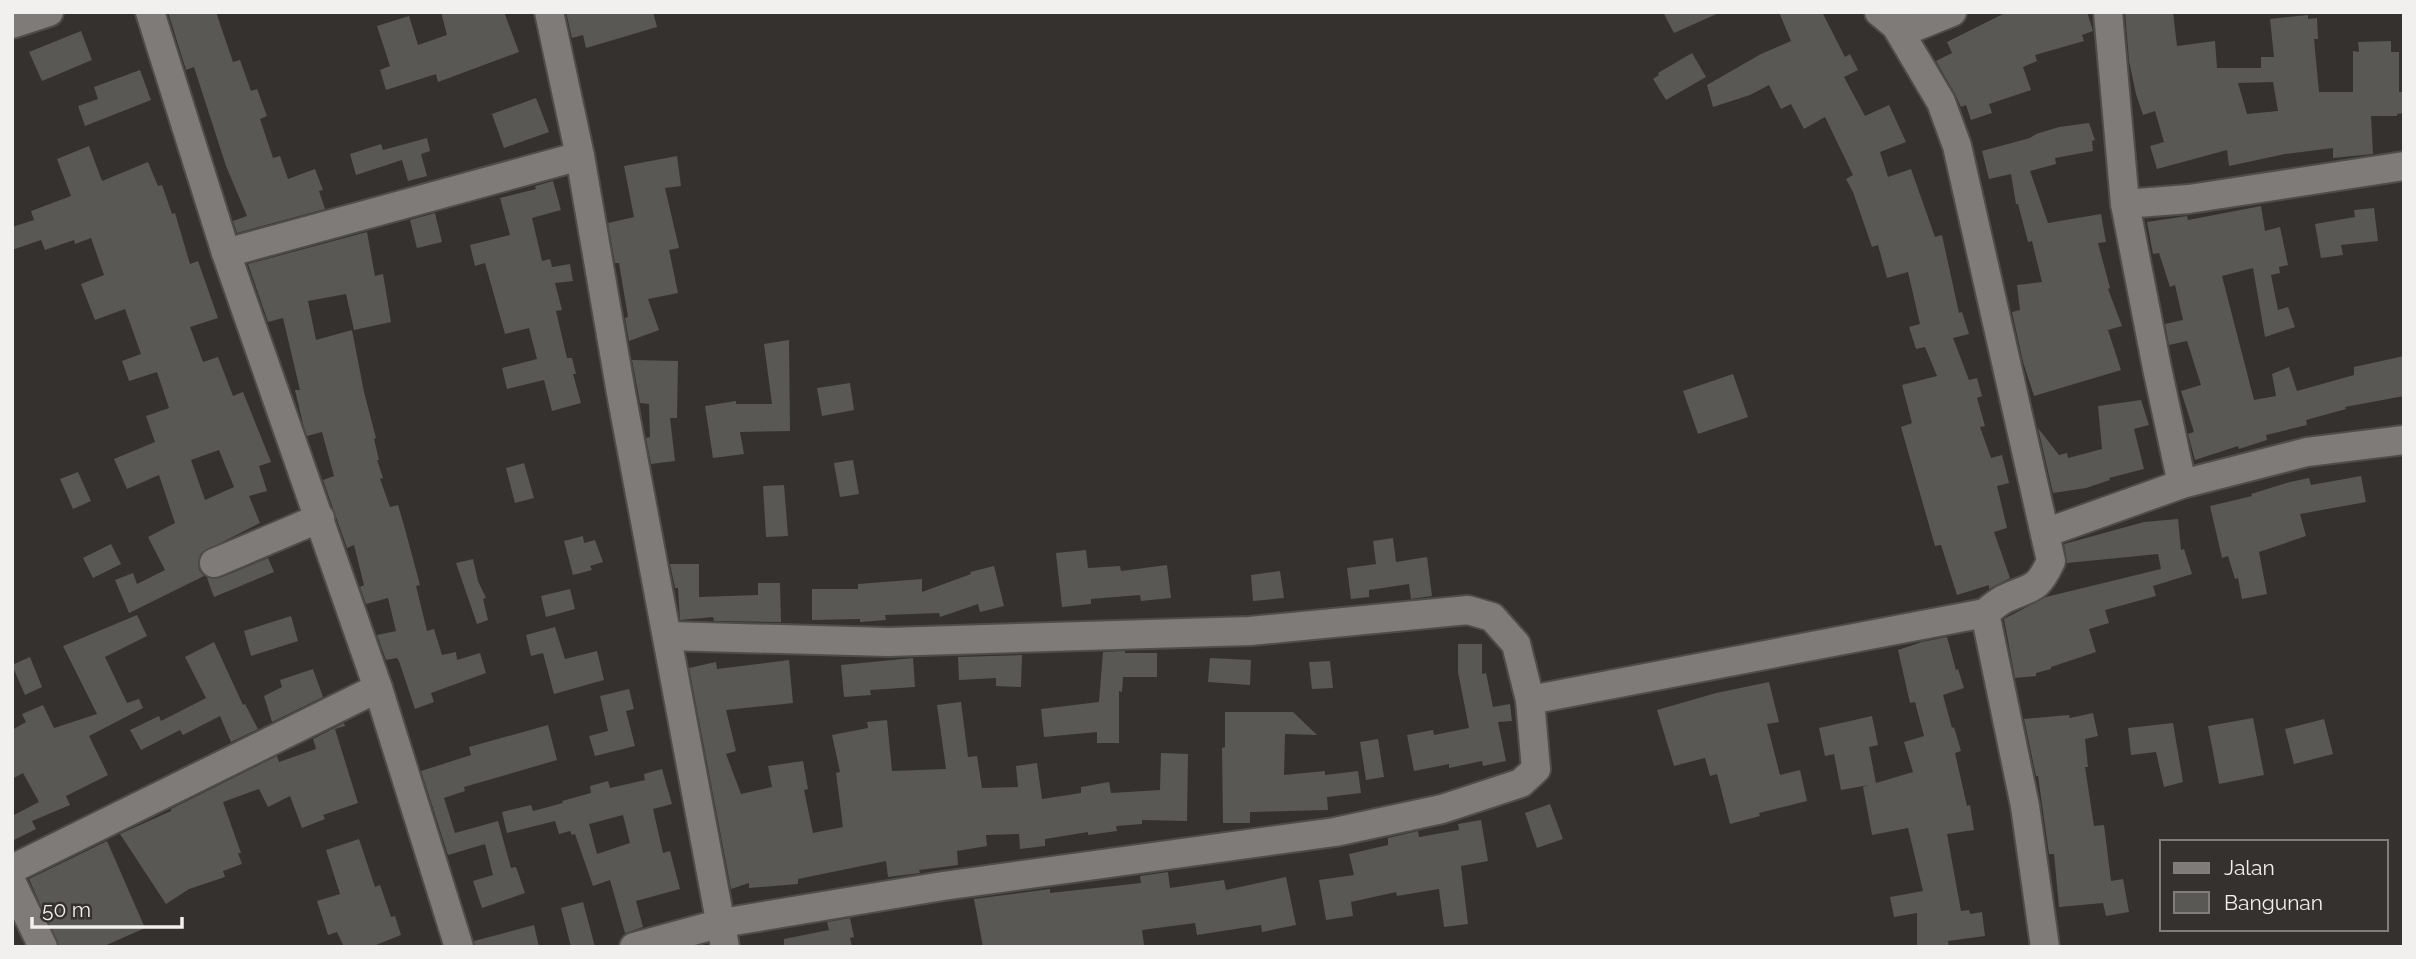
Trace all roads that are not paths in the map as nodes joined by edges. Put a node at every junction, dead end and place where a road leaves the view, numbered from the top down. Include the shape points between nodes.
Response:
1 (49, 12) edge
2 (150, 12) edge
3 (549, 12) edge
4 (1952, 12) edge
5 (2108, 12) edge
6 (1888, 19) edge
7 (12, 24) edge
8 (580, 156) junction
9 (2404, 166) edge
10 (2125, 204) junction
11 (226, 253) junction
12 (2404, 440) edge
13 (2182, 484) junction
14 (320, 519) junction
15 (2045, 533) junction
16 (214, 562) dead end
17 (1984, 612) junction
18 (667, 636) junction
19 (378, 688) junction
20 (1530, 700) junction
21 (12, 869) edge
22 (12, 883) edge
23 (723, 935) edge
24 (43, 947) edge
25 (458, 947) edge
26 (634, 947) edge
27 (2045, 947) edge

1 - 7 street
2 - 11 street
3 - 8 street
4 - 6 street via 1915,27
5 - 10 street
6 - 15 street via 1941,102 1956,146
8 - 11 street
8 - 18 street
9 - 10 street via 2189,199
10 - 13 street
11 - 14 street
12 - 13 street via 2307,452
13 - 15 street
14 - 16 street
14 - 19 street
15 - 17 street via 2051,561 2043,579
17 - 20 street
17 - 27 street via 2025,806
18 - 20 street via 888,642 1250,631 1468,610 1492,617 1516,644
18 - 23 street
19 - 21 street
19 - 25 street
20 - 23 street via 1536,769 1521,783 1442,809 1335,832 943,886
22 - 24 street
23 - 26 street

